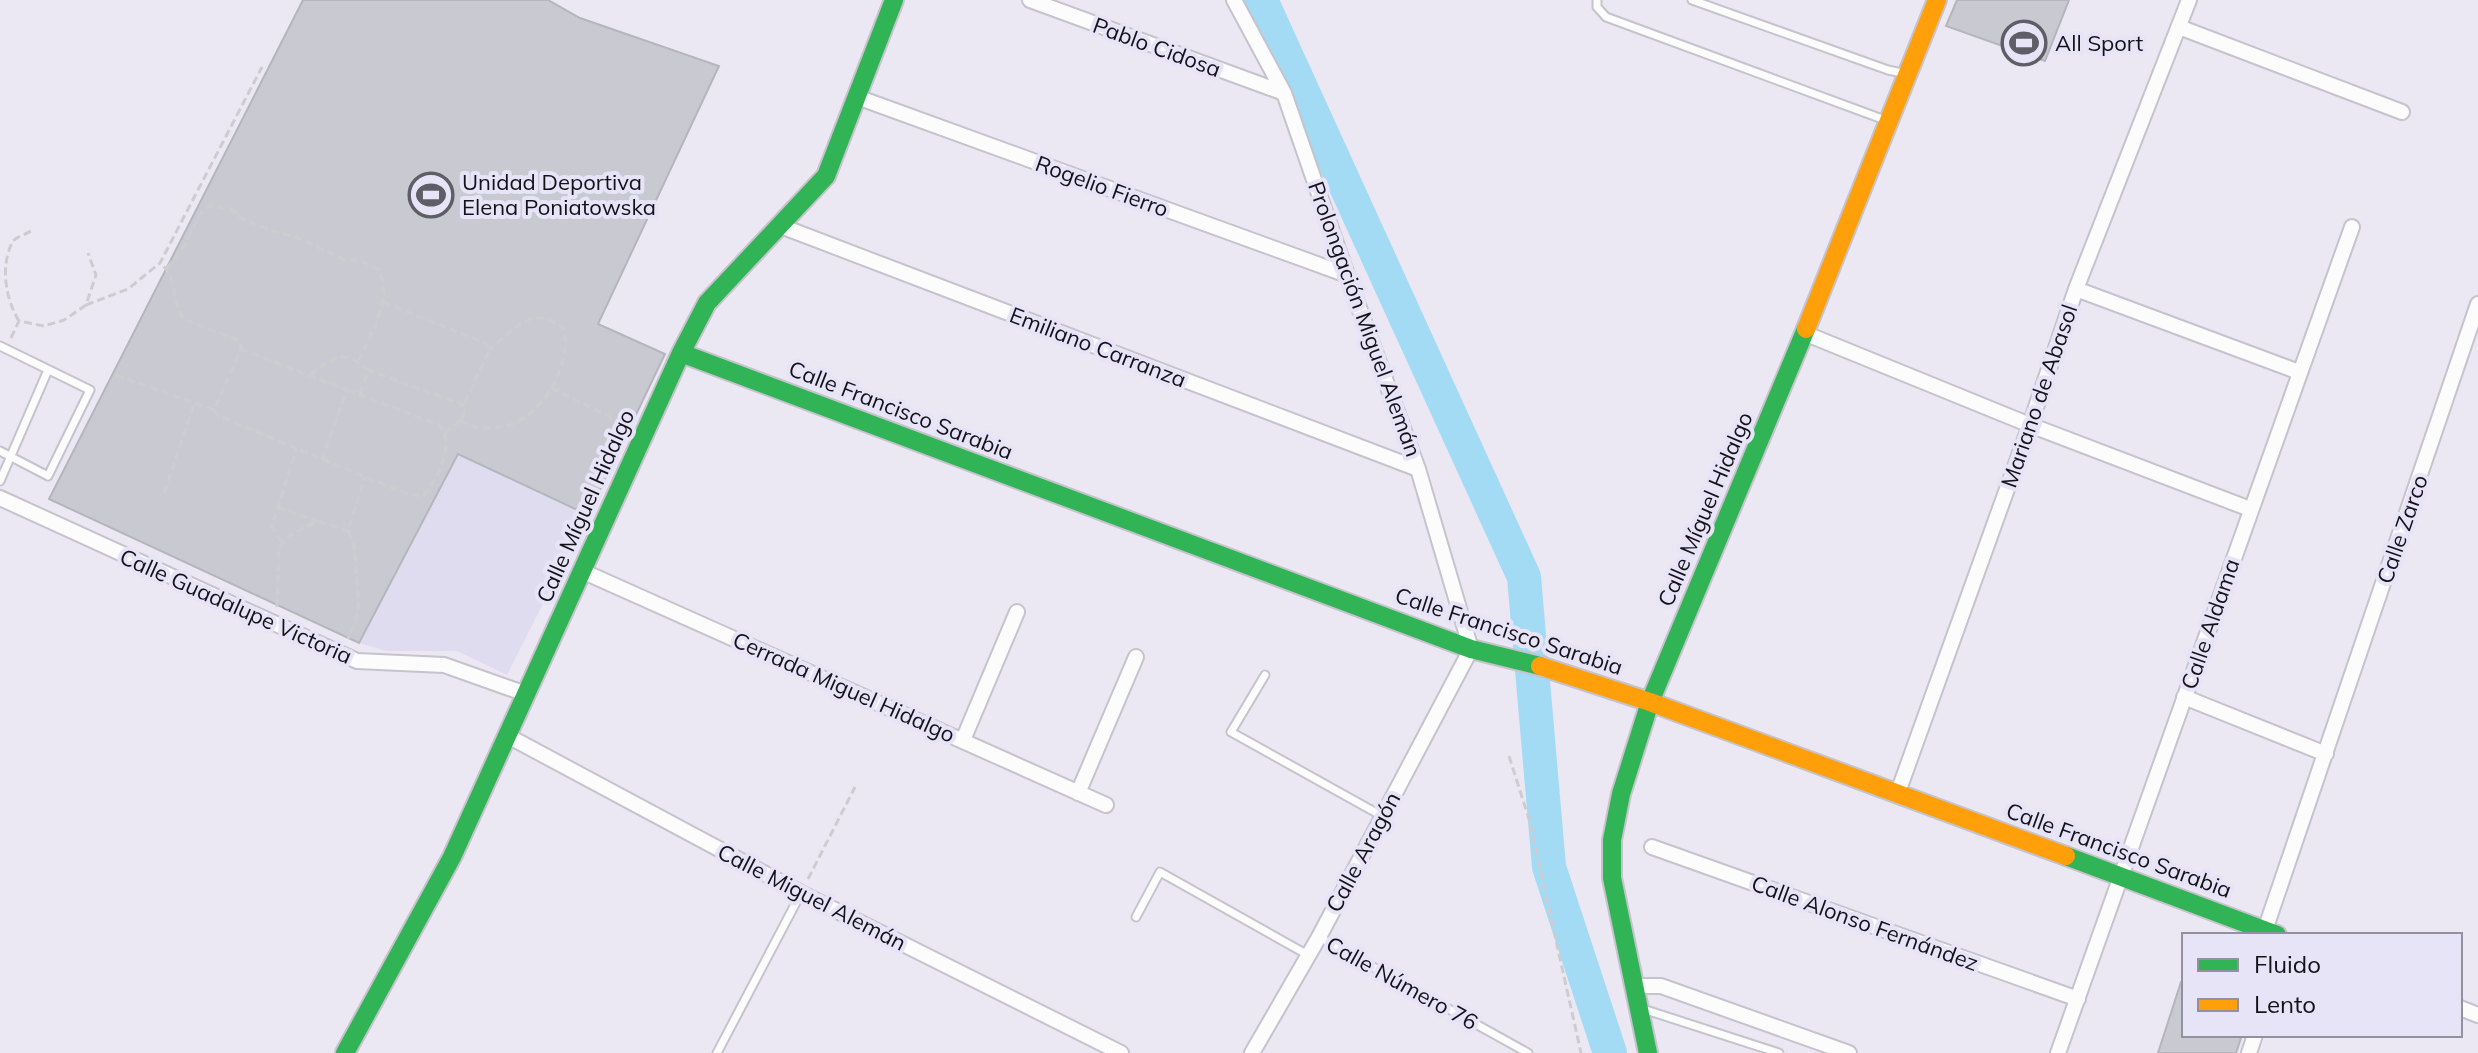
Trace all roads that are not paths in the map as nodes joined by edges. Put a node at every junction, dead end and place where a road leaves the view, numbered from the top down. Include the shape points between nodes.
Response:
1 (894, 0) edge
2 (1030, 0) edge
3 (1234, 0) edge
4 (1597, 0) edge
5 (1692, 0) edge
6 (2189, 0) edge
7 (1934, 1) edge
8 (2179, 27) junction
9 (1908, 74) junction
10 (1284, 93) junction
11 (857, 97) junction
12 (2402, 112) dead end
13 (1889, 121) junction
14 (778, 225) junction
15 (2352, 227) dead end
16 (1347, 275) junction
17 (2076, 289) junction
18 (2478, 304) edge
19 (1804, 333) junction
20 (3, 347) edge
21 (681, 353) junction
22 (48, 370) junction
23 (2299, 372) junction
24 (2030, 425) junction
25 (0, 451) edge
26 (10, 455) junction
27 (1418, 469) junction
28 (0, 481) edge
29 (0, 498) edge
30 (2250, 509) junction
31 (582, 571) junction
32 (1017, 612) dead end
33 (1471, 649) junction
34 (1136, 657) dead end
35 (1265, 675) dead end
36 (526, 694) junction
37 (2184, 697) junction
38 (1650, 702) junction
39 (506, 735) junction
40 (963, 740) junction
41 (2326, 754) junction
42 (1078, 793) junction
43 (1897, 795) junction
44 (1106, 805) dead end
45 (1382, 816) junction
46 (1652, 847) dead end
47 (2121, 877) junction
48 (801, 893) junction
49 (1136, 917) dead end
50 (2271, 932) edge
51 (1319, 937) junction
52 (1308, 955) junction
53 (1633, 986) junction
54 (2078, 999) junction
55 (1637, 1007) junction
56 (1650, 1052) edge
57 (345, 1053) edge
58 (717, 1053) edge
59 (1121, 1053) edge
60 (1252, 1053) edge
61 (1528, 1053) edge
62 (1779, 1053) edge
63 (1849, 1053) edge
64 (2058, 1053) edge

1 - 11 street, Calle Míguel Hidalgo
2 - 10 street, Pablo Cidosa
3 - 10 street, Prolongación Miguel Alemán
4 - 13 lane via 1606,17
5 - 9 lane
6 - 8 street, Mariano de Abasol
7 - 9 street, Calle Míguel Hidalgo
8 - 12 street
8 - 17 street, Mariano de Abasol
9 - 13 street, Calle Míguel Hidalgo
10 - 16 street, Prolongación Miguel Alemán
11 - 14 street, Calle Míguel Hidalgo via 826,176
11 - 16 street, Rogelio Fierro
13 - 19 street, Calle Míguel Hidalgo
14 - 21 street, Calle Míguel Hidalgo via 707,303
14 - 27 street, Emiliano Carranza
15 - 23 street, Calle Aldama
16 - 27 street, Prolongación Miguel Alemán
17 - 23 street
17 - 24 street, Mariano de Abasol
18 - 41 street, Calle Zarco
19 - 24 street
19 - 38 street, Calle Míguel Hidalgo
20 - 22 lane
21 - 31 street, Calle Míguel Hidalgo
21 - 33 street, Calle Francisco Sarabia
22 - 26 lane
22 - 26 lane via 90,390 48,476
23 - 30 street, Calle Aldama
24 - 30 street
24 - 43 street, Mariano de Abasol
25 - 26 lane
26 - 28 lane
27 - 33 street, Prolongación Miguel Alemán
29 - 36 street, Calle Guadalupe Victoria via 357,661 444,665
30 - 37 street, Calle Aldama
31 - 36 street, Calle Míguel Hidalgo
31 - 40 street, Cerrada Miguel Hidalgo
32 - 40 street
33 - 38 street, Calle Francisco Sarabia
33 - 45 street, Calle Aragón
34 - 42 street
35 - 45 lane via 1231,732
36 - 39 street, Calle Míguel Hidalgo
37 - 41 street
37 - 47 street, Calle Aldama
38 - 43 street, Calle Francisco Sarabia
38 - 53 street, Calle Míguel Hidalgo via 1612,840 1612,878
39 - 48 street, Calle Miguel Alemán
39 - 57 street, Calle Míguel Hidalgo via 452,857
40 - 42 street, Cerrada Miguel Hidalgo
41 - 50 street, Calle Zarco
42 - 44 street, Cerrada Miguel Hidalgo
43 - 47 street, Calle Francisco Sarabia
45 - 51 street, Calle Aragón
46 - 54 street, Calle Alonso Fernández
47 - 50 street, Calle Francisco Sarabia
47 - 54 street, Calle Aldama
48 - 58 lane
48 - 59 street, Calle Miguel Alemán
49 - 52 lane via 1160,872
51 - 52 street, Calle Aragón
51 - 61 lane, Calle Número 76
52 - 60 street, Calle Aragón
53 - 55 street, Calle Míguel Hidalgo
53 - 63 street via 1661,986
54 - 64 street, Calle Aldama
55 - 56 street, Calle Míguel Hidalgo
55 - 62 lane

